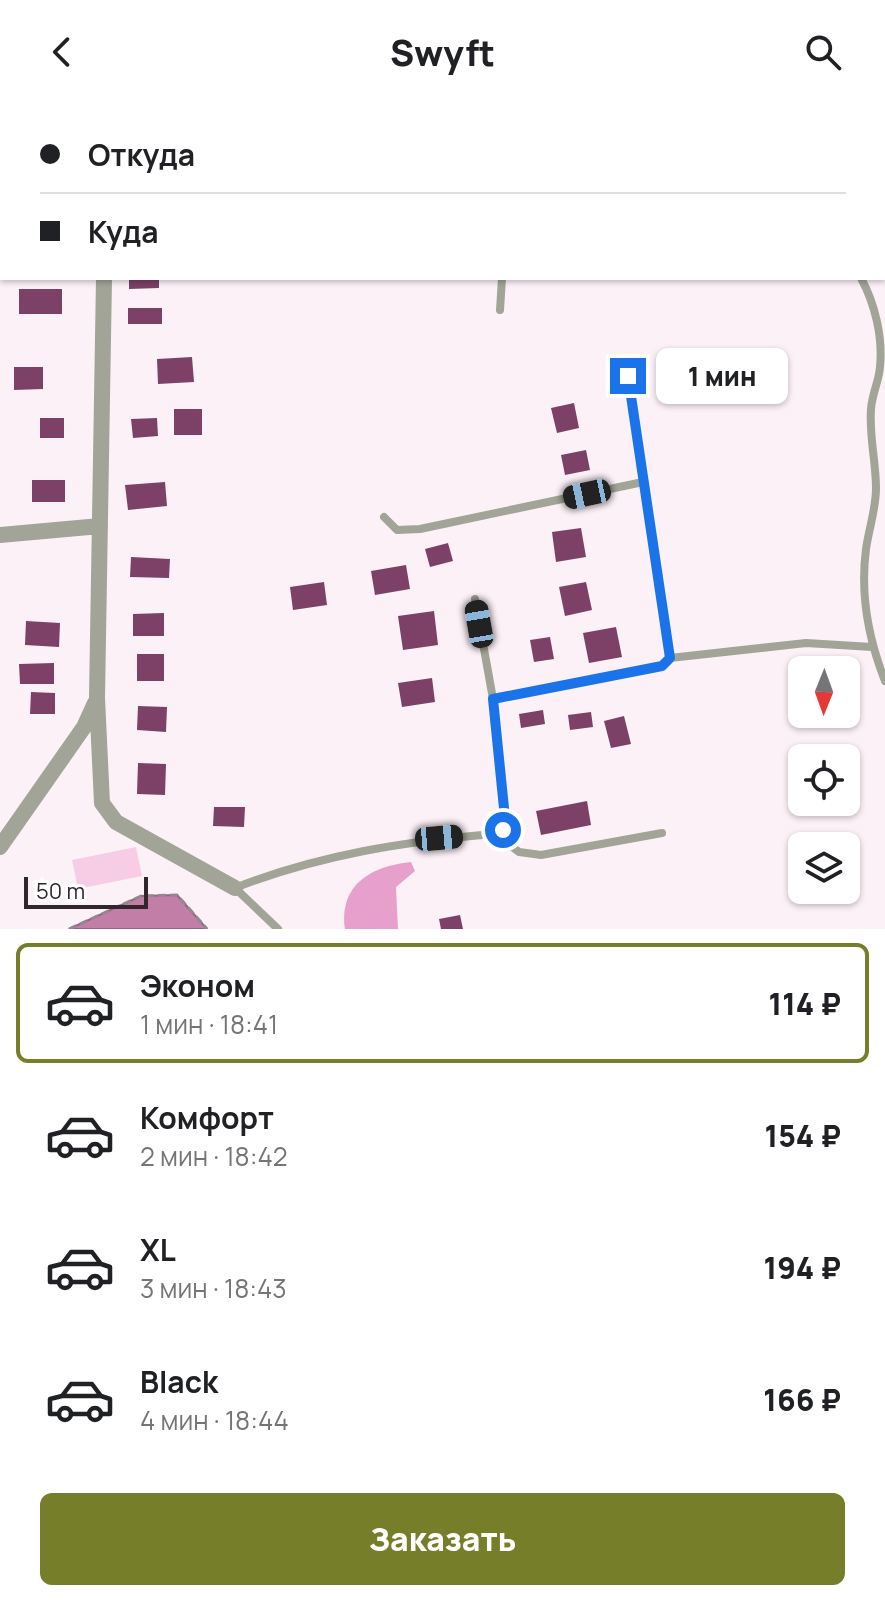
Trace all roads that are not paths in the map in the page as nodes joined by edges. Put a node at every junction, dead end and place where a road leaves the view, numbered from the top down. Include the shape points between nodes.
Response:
1 (104, 280) edge
2 (502, 280) edge
3 (862, 280) edge
4 (500, 310) dead end
5 (628, 376) dead end
6 (643, 482) junction
7 (384, 517) dead end
8 (100, 526) junction
9 (0, 535) edge
10 (475, 599) dead end
11 (872, 647) junction
12 (670, 658) junction
13 (885, 681) edge
14 (97, 698) junction
15 (493, 699) junction
16 (662, 833) dead end
17 (495, 834) junction
18 (0, 847) edge
19 (235, 888) junction
20 (278, 929) edge

1 - 8 street
2 - 4 lane
3 - 11 lane via 881,336 870,432 875,512 863,590
5 - 6 lane
6 - 7 lane via 420,529 397,530
6 - 12 lane
8 - 9 street
8 - 14 street
10 - 15 lane
11 - 12 lane via 806,643
11 - 13 lane
12 - 15 lane via 662,666
14 - 18 street via 84,727
14 - 19 street via 102,803 116,822
15 - 17 lane via 505,818 503,830
16 - 17 lane via 541,855 519,852
17 - 19 lane via 371,849
19 - 20 lane

